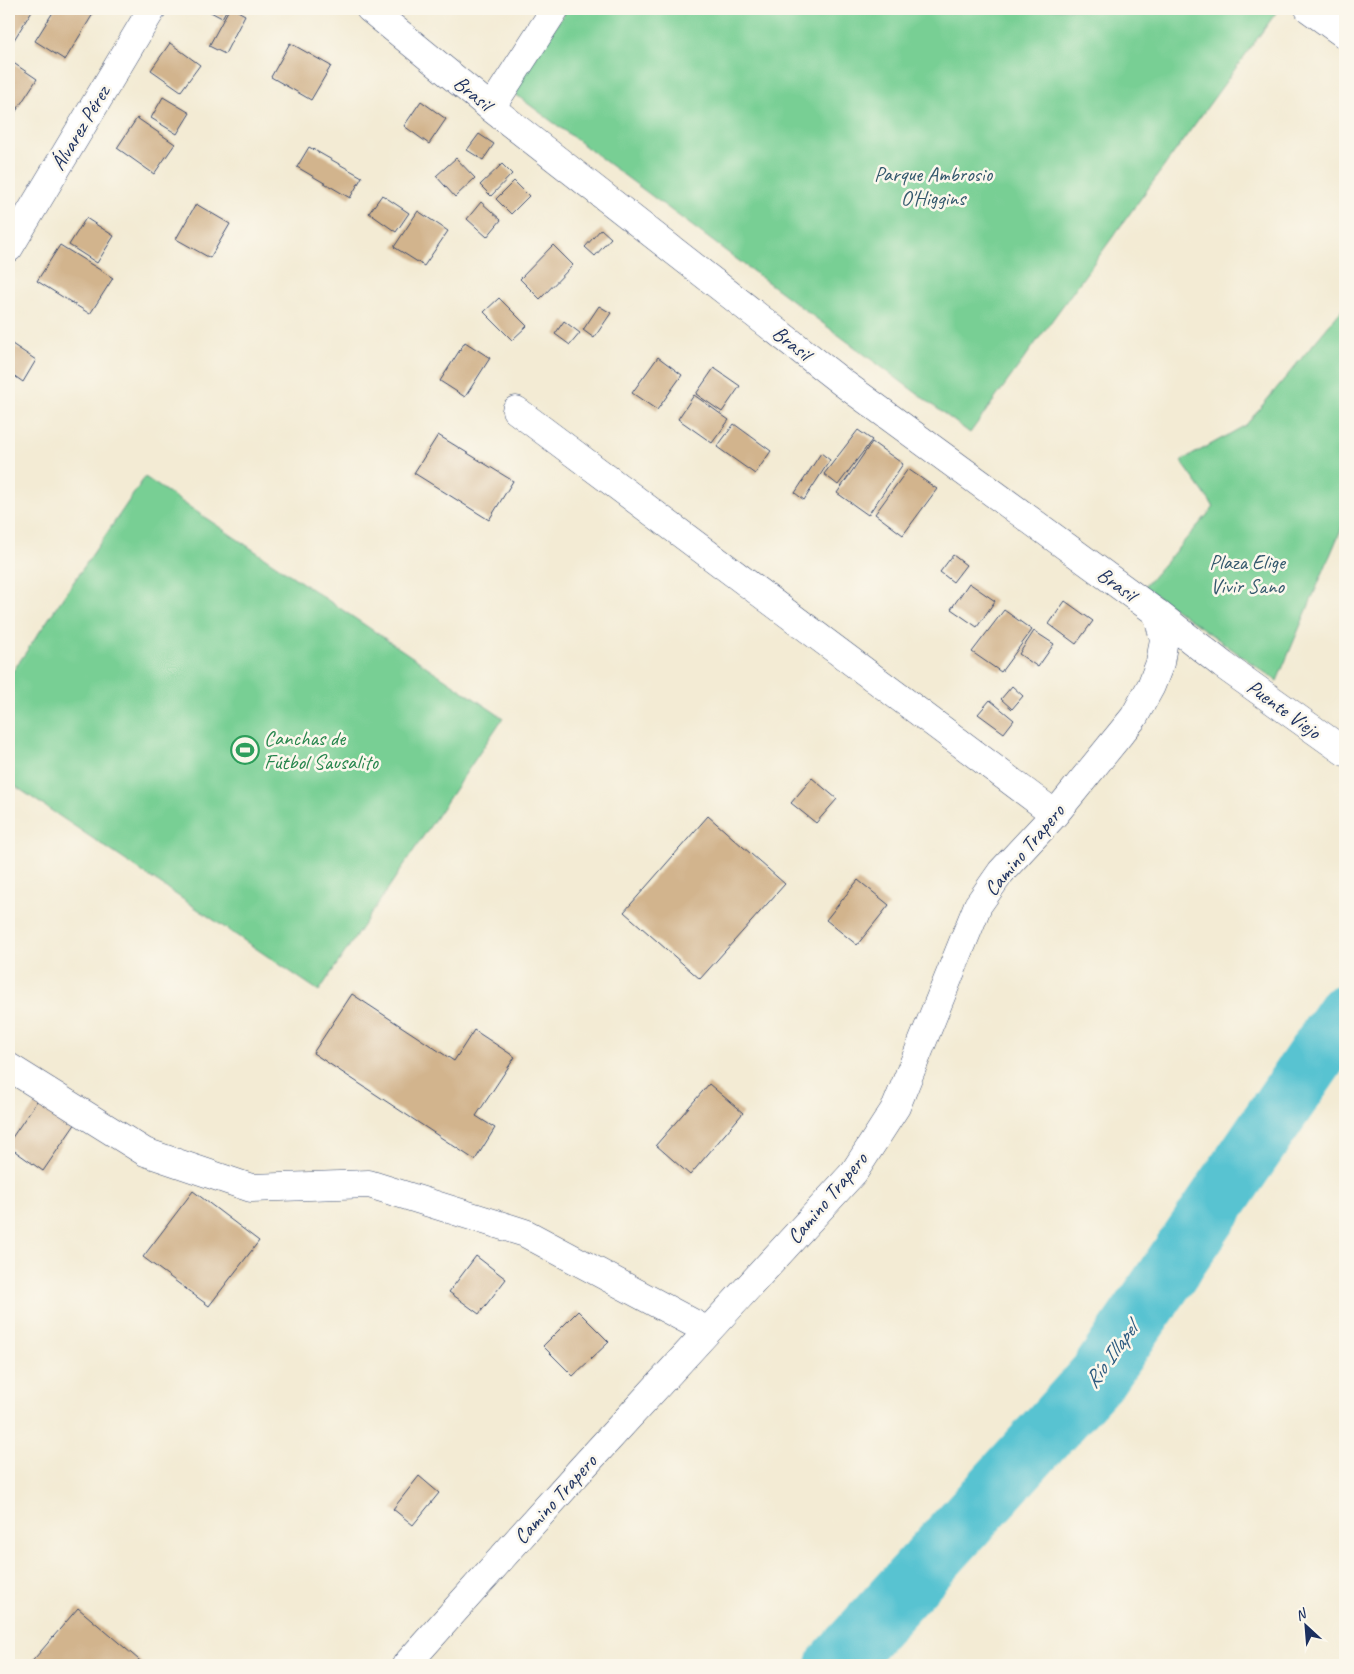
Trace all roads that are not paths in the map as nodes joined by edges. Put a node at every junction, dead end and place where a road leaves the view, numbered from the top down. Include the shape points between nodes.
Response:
1 (152, 9) edge
2 (370, 9) edge
3 (555, 9) edge
4 (1309, 9) edge
5 (1345, 35) edge
6 (491, 108) junction
7 (9, 248) edge
8 (516, 410) dead end
9 (1157, 613) junction
10 (1223, 665) joint
11 (1345, 752) edge
12 (1055, 814) junction
13 (9, 1068) edge
14 (708, 1331) junction
15 (406, 1665) edge

1 - 7 street, Álvarez Pérez
2 - 6 street, Brasil
3 - 6 street
4 - 5 street
6 - 9 street, Brasil via 843,383
8 - 12 street
9 - 10 street, Brasil
9 - 12 street, Camino Trapero via 1164,639 1160,663 1151,686 1134,717
10 - 11 street, Puente Viejo
12 - 14 street, Camino Trapero via 1001,872 978,905 896,1107 854,1172
13 - 14 street via 146,1152 250,1188 369,1184 525,1233
14 - 15 street, Camino Trapero

